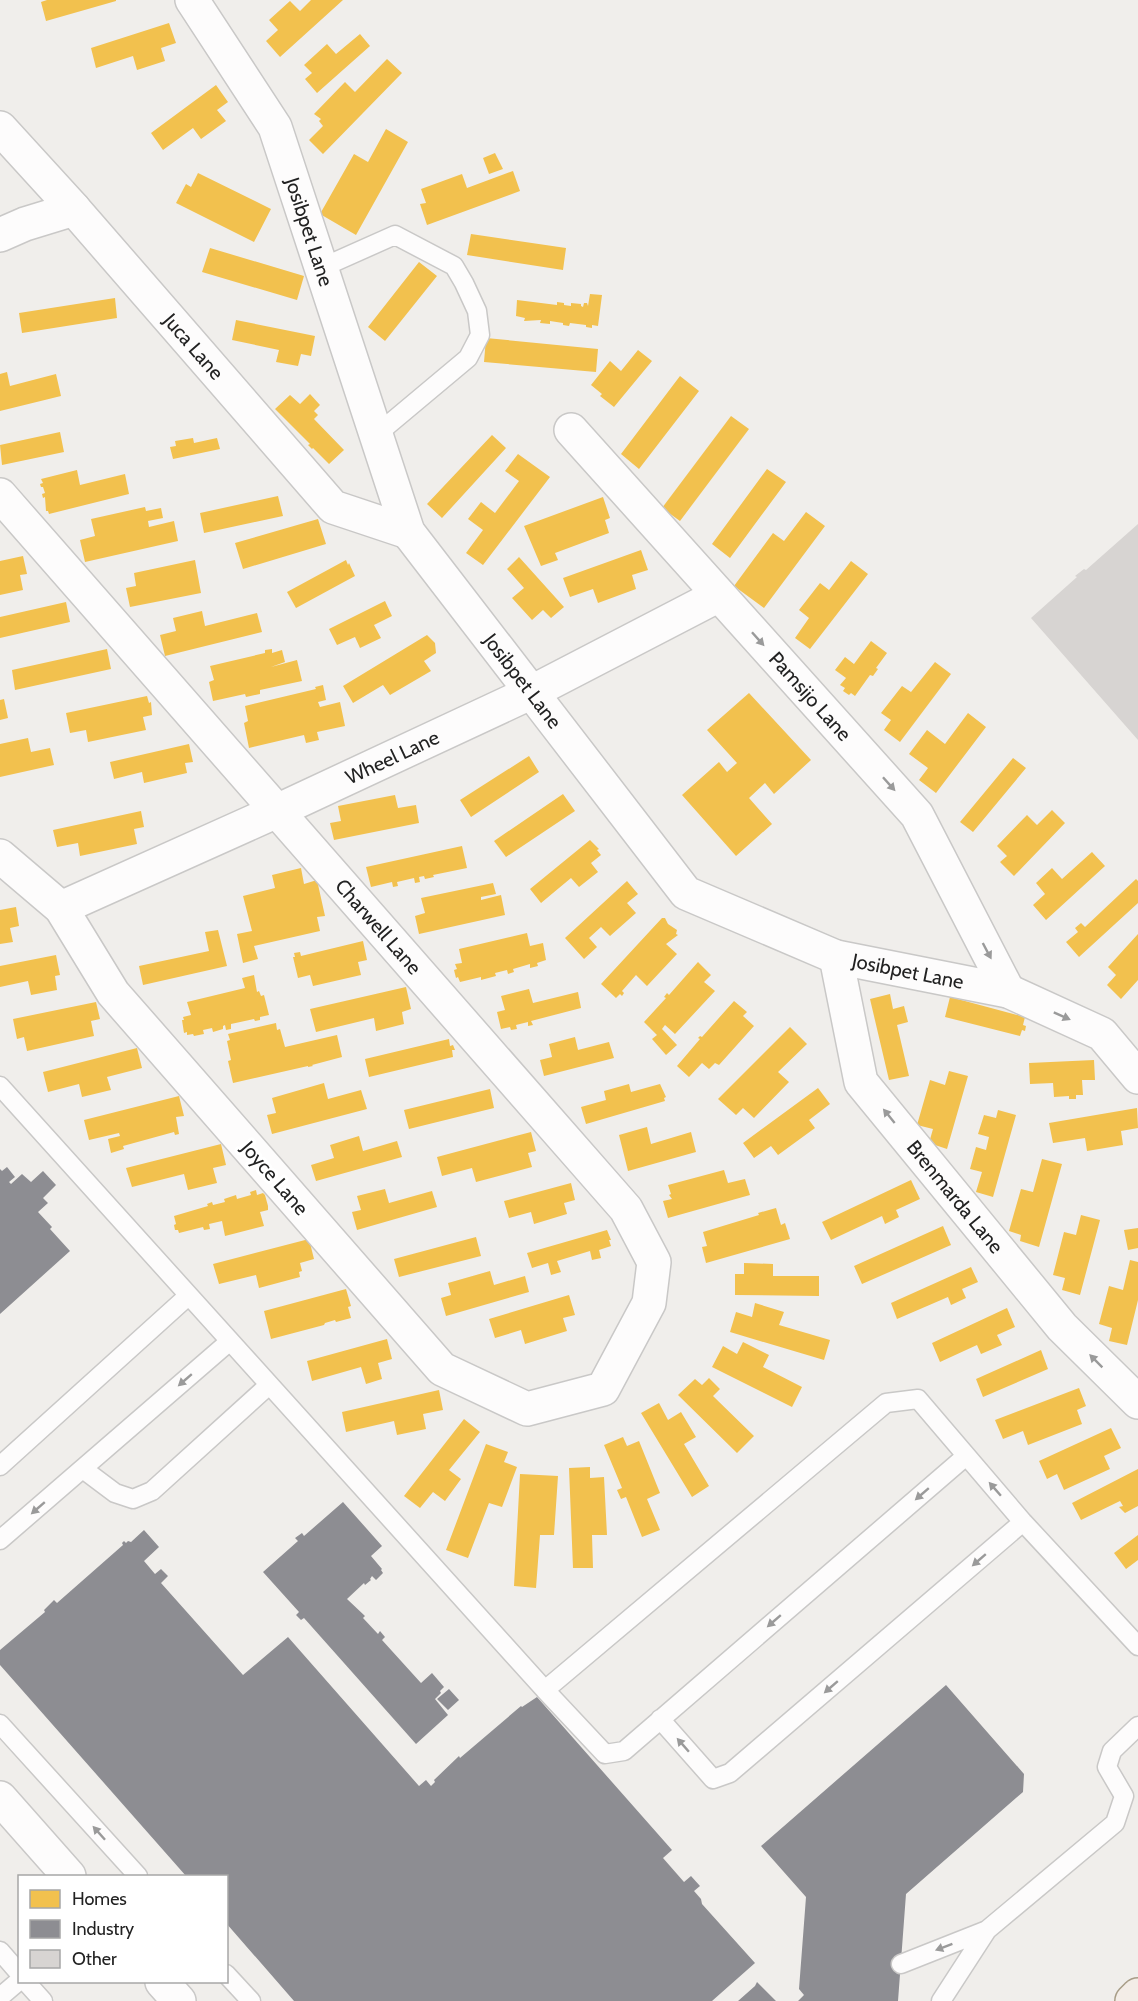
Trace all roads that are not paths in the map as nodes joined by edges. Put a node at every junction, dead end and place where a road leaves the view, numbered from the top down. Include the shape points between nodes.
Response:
1 (192, 0) edge
2 (0, 128) edge
3 (74, 209) junction
4 (0, 235) edge
5 (321, 268) junction
6 (571, 430) dead end
7 (376, 435) junction
8 (0, 495) edge
9 (408, 532) junction
10 (719, 595) junction
11 (532, 692) junction
12 (277, 811) junction
13 (0, 856) edge
14 (61, 908) junction
15 (836, 957) junction
16 (1008, 991) junction
17 (1138, 1077) edge
18 (0, 1086) edge
19 (188, 1296) junction
20 (230, 1341) junction
21 (269, 1385) junction
22 (603, 1389) joint
23 (1138, 1402) edge
24 (966, 1456) junction
25 (0, 1466) edge
26 (83, 1469) junction
27 (1023, 1522) junction
28 (0, 1540) edge
29 (1138, 1646) edge
30 (545, 1690) junction
31 (660, 1719) junction
32 (0, 1724) edge
33 (1138, 1726) edge
34 (0, 1798) edge
35 (68, 1875) edge
36 (137, 1875) edge
37 (987, 1930) junction
38 (0, 1952) edge
39 (901, 1964) dead end
40 (18, 1972) edge
41 (228, 1976) edge
42 (18, 1982) edge
43 (27, 1983) edge
44 (163, 1983) edge
45 (1138, 1995) edge
46 (0, 1997) edge
47 (43, 2001) edge
48 (179, 2001) edge
49 (251, 2001) edge
50 (940, 2001) edge
51 (1132, 2001) edge

1 - 5 street, Josibpet Lane via 275,127
2 - 3 street, Juca Lane
3 - 4 street
3 - 9 street, Juca Lane via 333,507
5 - 7 street, Josibpet Lane
5 - 7 lane via 395,235 454,266 477,311 480,335 468,358
6 - 10 street, Pamsijo Lane
7 - 9 street, Josibpet Lane
8 - 12 street, Charwell Lane
9 - 11 street, Josibpet Lane
10 - 11 street, Wheel Lane
10 -> 16 street, Pamsijo Lane via 916,815
11 - 12 street, Wheel Lane
11 - 15 street, Josibpet Lane via 686,893
12 - 14 street, Wheel Lane
12 - 22 street, Charwell Lane via 626,1209 654,1262 649,1303
13 - 14 street, Joyce Lane
14 - 22 street, Joyce Lane via 113,993 442,1369 527,1409
15 - 16 street, Josibpet Lane
23 -> 15 street, Brenmarda Lane via 1062,1327 861,1082
16 -> 17 street, Josibpet Lane via 1102,1034
18 - 19 lane
19 - 20 lane
19 - 25 lane
20 - 21 lane
20 -> 26 lane
21 - 26 lane via 152,1491 133,1499 115,1493
21 - 30 lane
27 -> 24 lane
24 - 30 lane via 918,1399 886,1403
24 -> 31 lane
26 -> 28 lane
27 - 29 lane
27 -> 31 lane via 730,1773 713,1779
30 - 31 lane via 605,1754 624,1750
36 -> 32 lane
33 - 37 lane via 1112,1751 1107,1767 1124,1796 1115,1823
34 - 35 street
37 -> 39 lane
37 - 50 lane
38 - 40 lane
41 - 49 lane
42 - 46 lane
43 - 47 lane
44 - 48 street
45 - 51 main road

